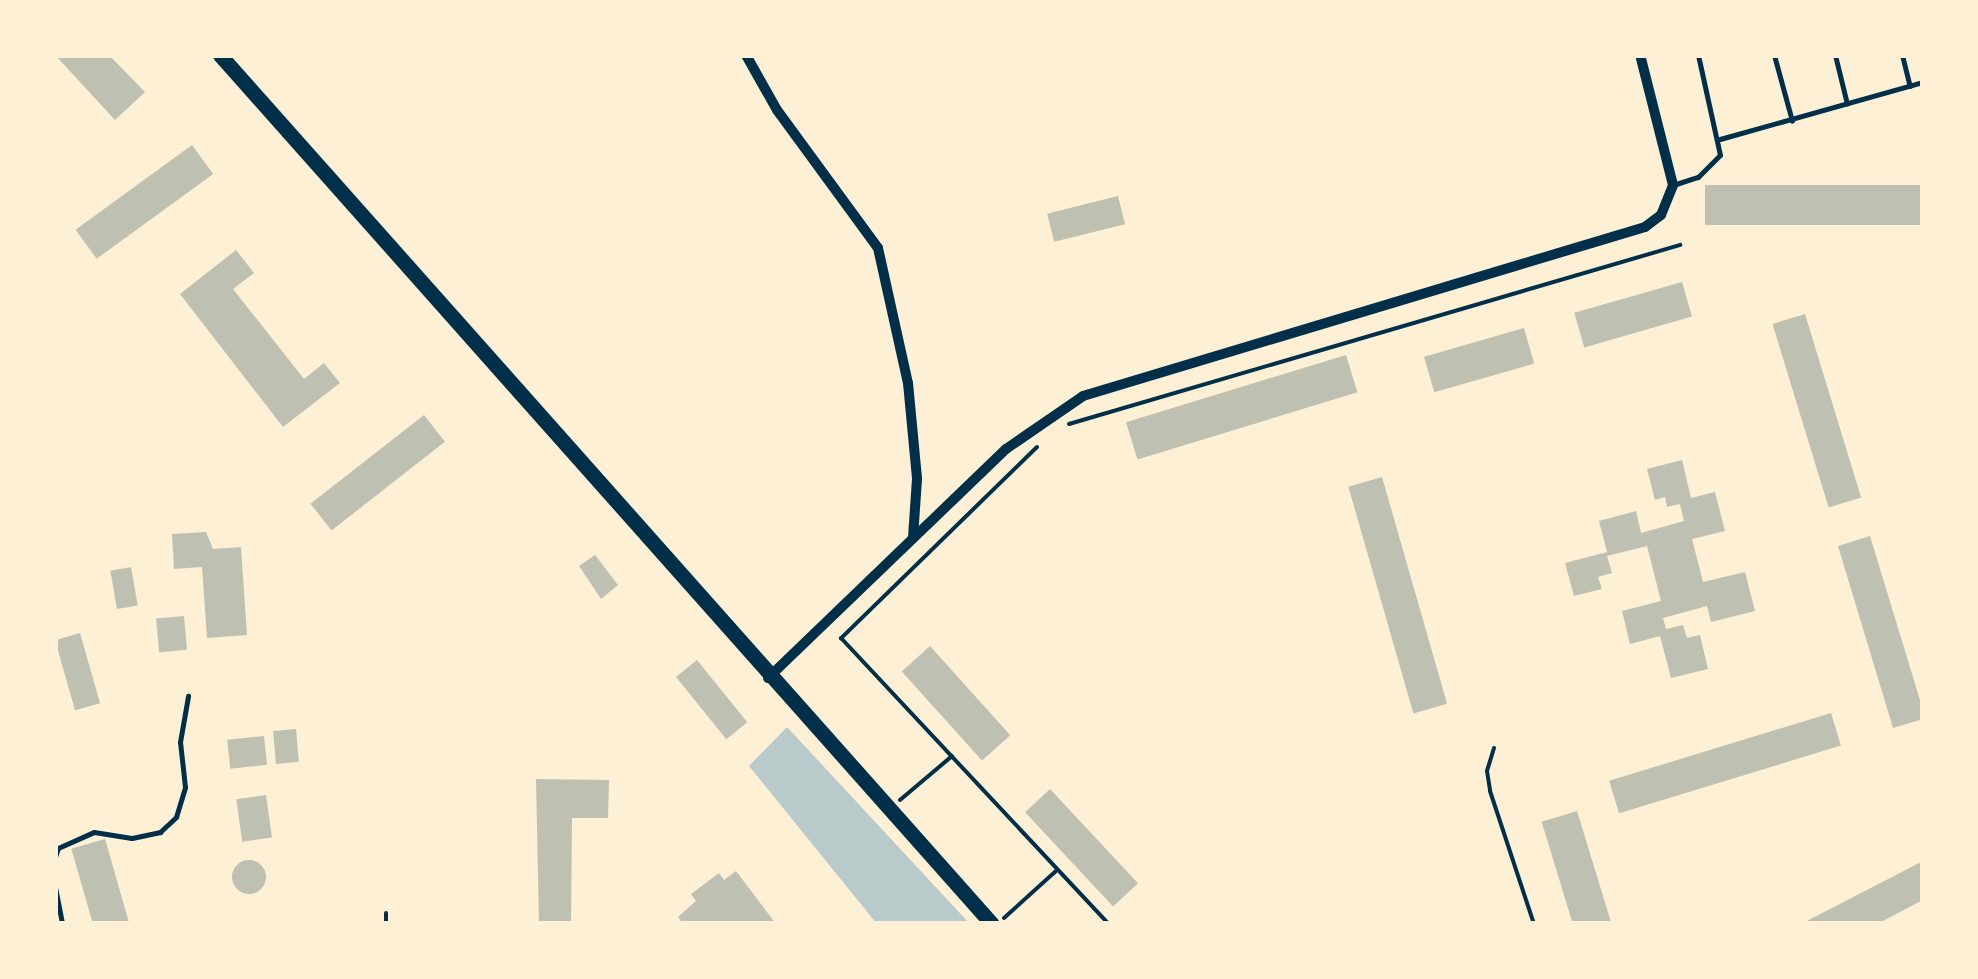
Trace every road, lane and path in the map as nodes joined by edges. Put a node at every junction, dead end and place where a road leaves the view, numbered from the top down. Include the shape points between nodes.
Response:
1 (220, 55) edge
2 (746, 55) edge
3 (1640, 55) edge
4 (1698, 55) edge
5 (1774, 55) edge
6 (1835, 55) edge
7 (1902, 55) edge
8 (1923, 82) edge
9 (1910, 86) junction
10 (1847, 104) junction
11 (1792, 120) junction
12 (1720, 140) junction
13 (1673, 185) junction
14 (1680, 245) dead end
15 (1054, 433) dead end
16 (1043, 440) dead end
17 (913, 538) junction
18 (768, 678) junction
19 (188, 696) dead end
20 (1494, 748) dead end
21 (952, 756) junction
22 (888, 809) junction
23 (55, 856) edge
24 (1058, 869) junction
25 (55, 886) edge
26 (386, 914) dead end
27 (1106, 923) edge
28 (62, 924) edge
29 (386, 924) edge
30 (994, 924) edge
31 (1534, 924) edge

1 - 18 main road
2 - 17 street via 777,110 878,248 908,383 917,479
3 - 13 street
4 - 12 lane
5 - 11 lane
6 - 10 lane
7 - 9 lane
8 - 9 lane
9 - 10 lane
10 - 11 lane
11 - 12 lane
12 - 13 lane via 1710,167
13 - 17 street via 1661,215 1645,227 1083,396 1006,448
14 - 15 path via 1104,412
16 - 21 path via 841,638
17 - 18 street
18 - 22 main road
19 - 23 lane via 180,742 184,803 176,817 160,832 132,838 94,832 58,848
20 - 31 path via 1490,791
21 - 22 path
21 - 24 path
22 - 30 main road
24 - 27 path
24 - 30 path
25 - 28 lane
26 - 29 path

